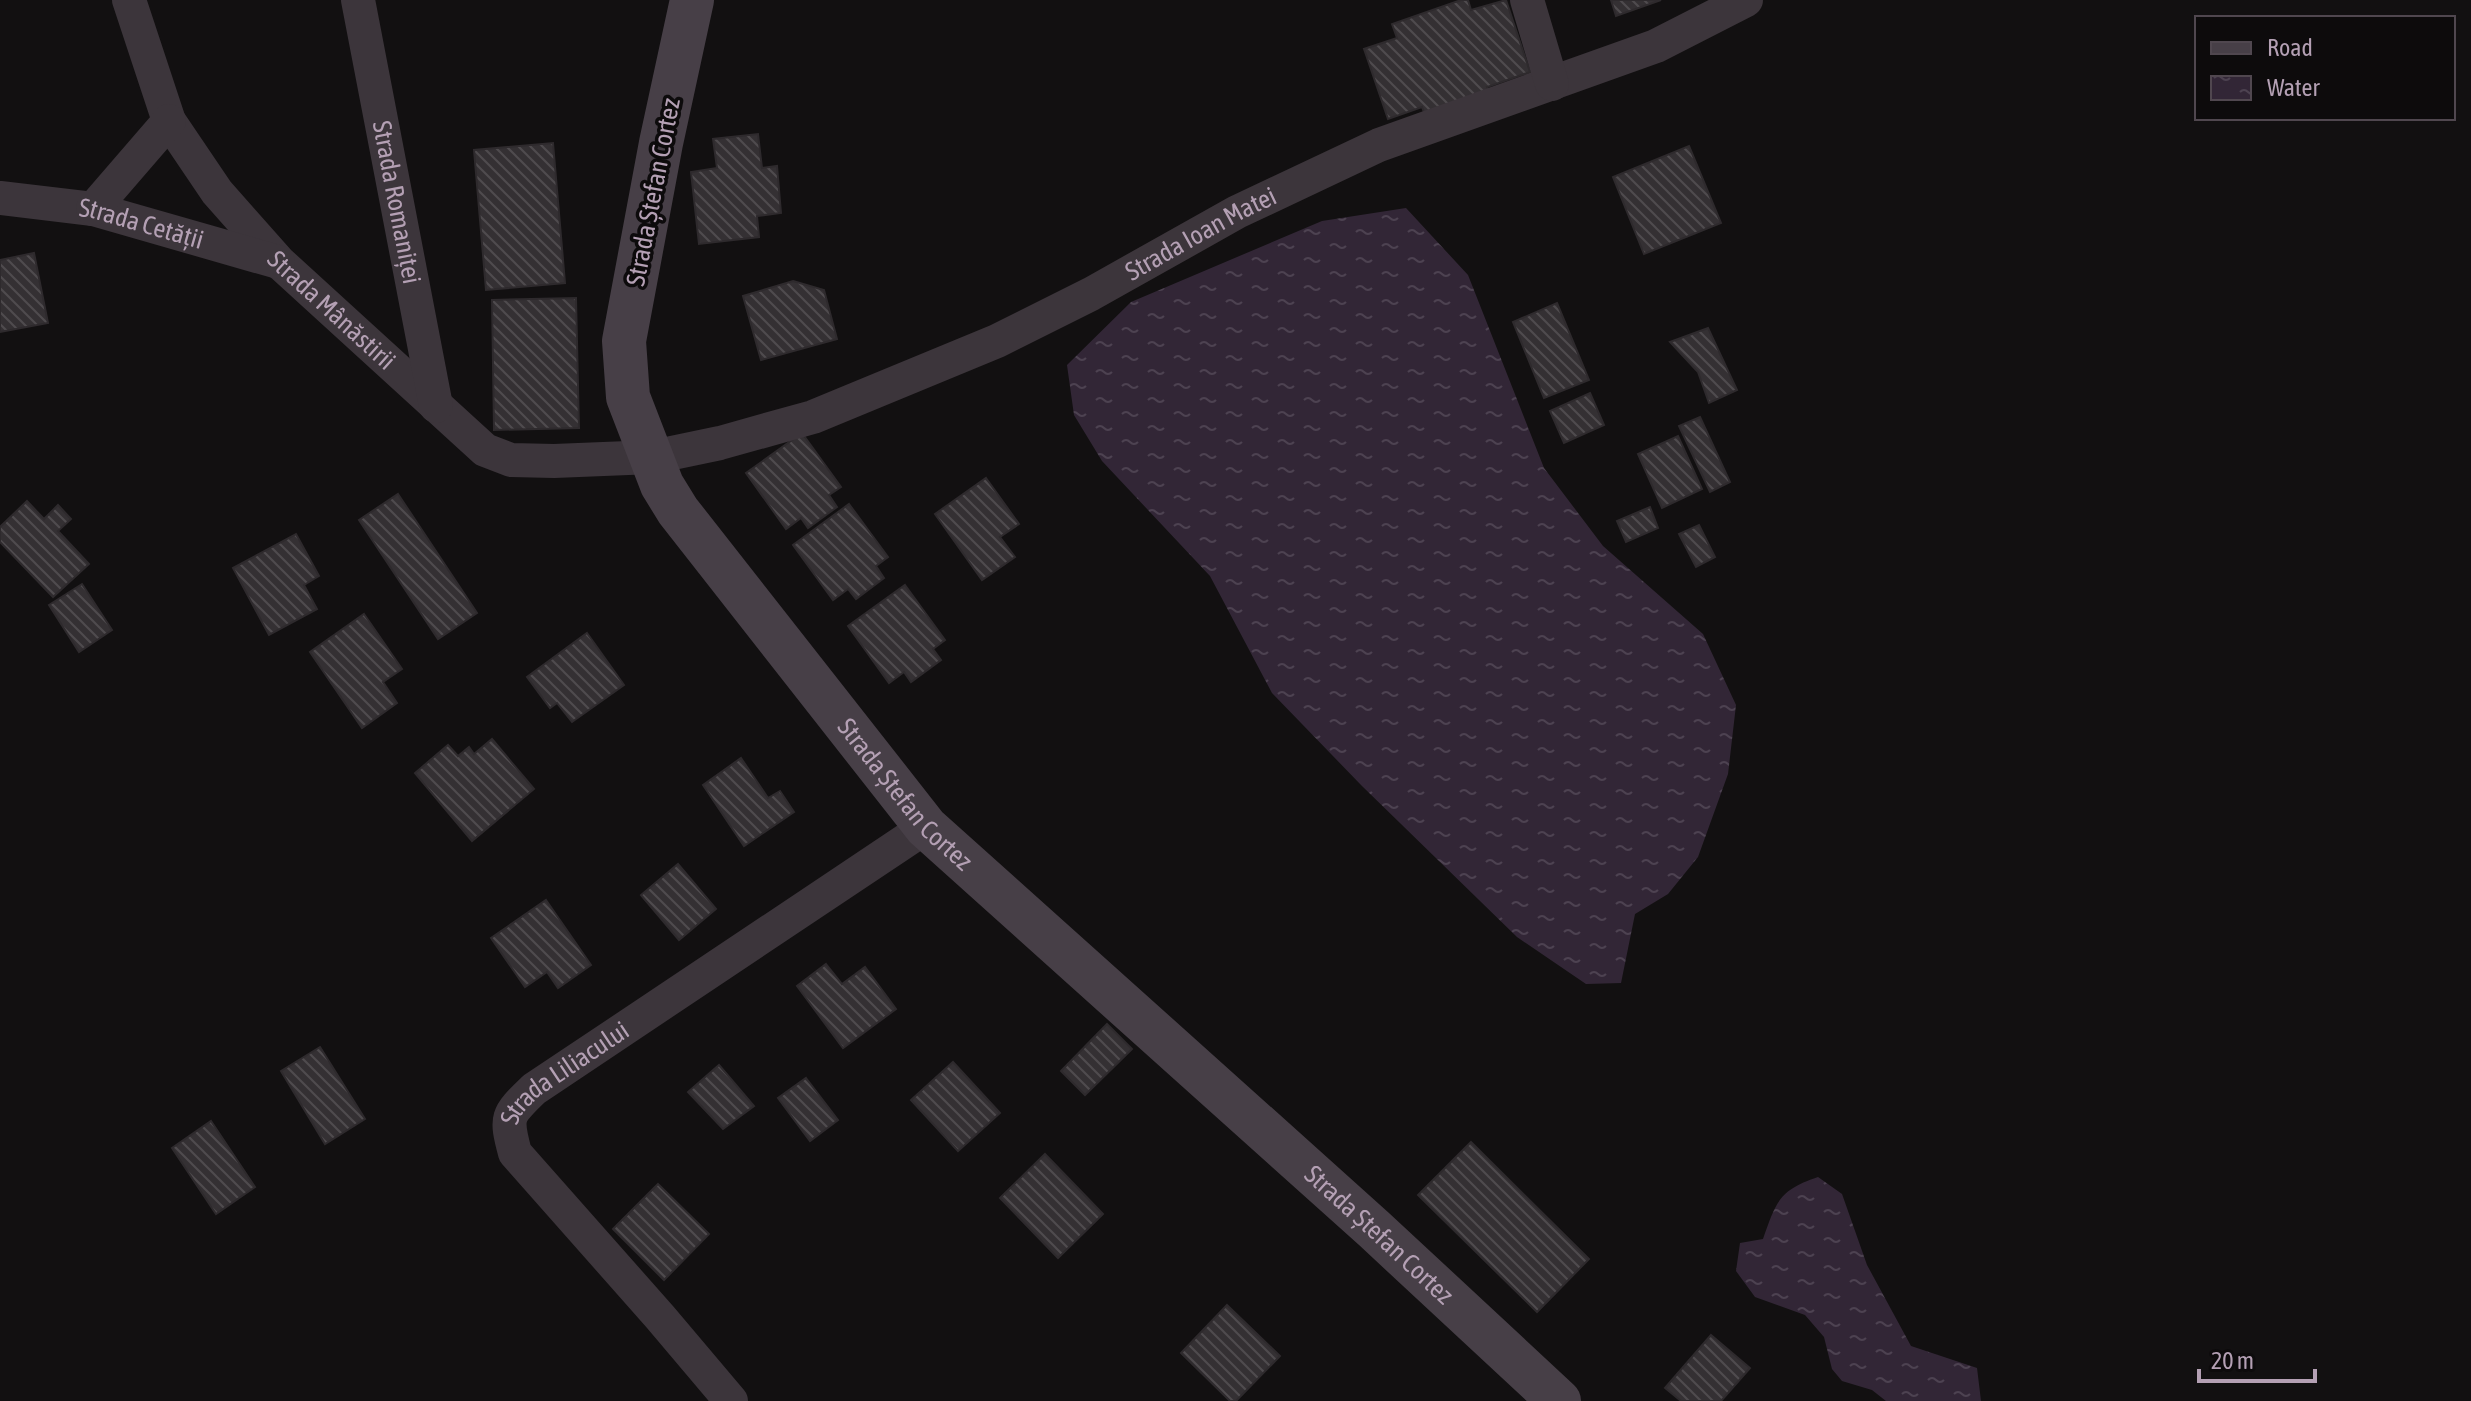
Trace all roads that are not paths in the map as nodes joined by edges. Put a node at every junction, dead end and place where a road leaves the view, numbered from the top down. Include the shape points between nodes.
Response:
1 (129, 0) edge
2 (358, 0) edge
3 (692, 0) edge
4 (1527, 0) edge
5 (1746, 0) edge
6 (1552, 84) junction
7 (169, 121) junction
8 (0, 198) edge
9 (93, 209) junction
10 (279, 262) junction
11 (436, 406) junction
12 (653, 457) junction
13 (926, 827) junction
14 (1555, 1400) edge
15 (731, 1401) edge

1 - 7 street, Strada Mânăstirii
2 - 11 street, Strada Romaniței
3 - 12 street, Strada Ștefan Cortez via 624,341 628,397
4 - 6 street
5 - 6 street, Strada Ioan Matei via 1656,46
6 - 12 street, Strada Ioan Matei via 1379,145 1237,212 983,347 813,417
7 - 9 street
7 - 10 street, Strada Mânăstirii via 217,192
8 - 9 street, Strada Cetății
9 - 10 street, Strada Cetății
10 - 11 street, Strada Mânăstirii
11 - 12 street, Strada Mânăstirii via 485,450 511,460
12 - 13 street, Strada Ștefan Cortez via 678,511
13 - 14 street, Strada Ștefan Cortez via 1374,1229
13 - 15 street, Strada Liliacului via 534,1089 513,1109 507,1124 515,1153

